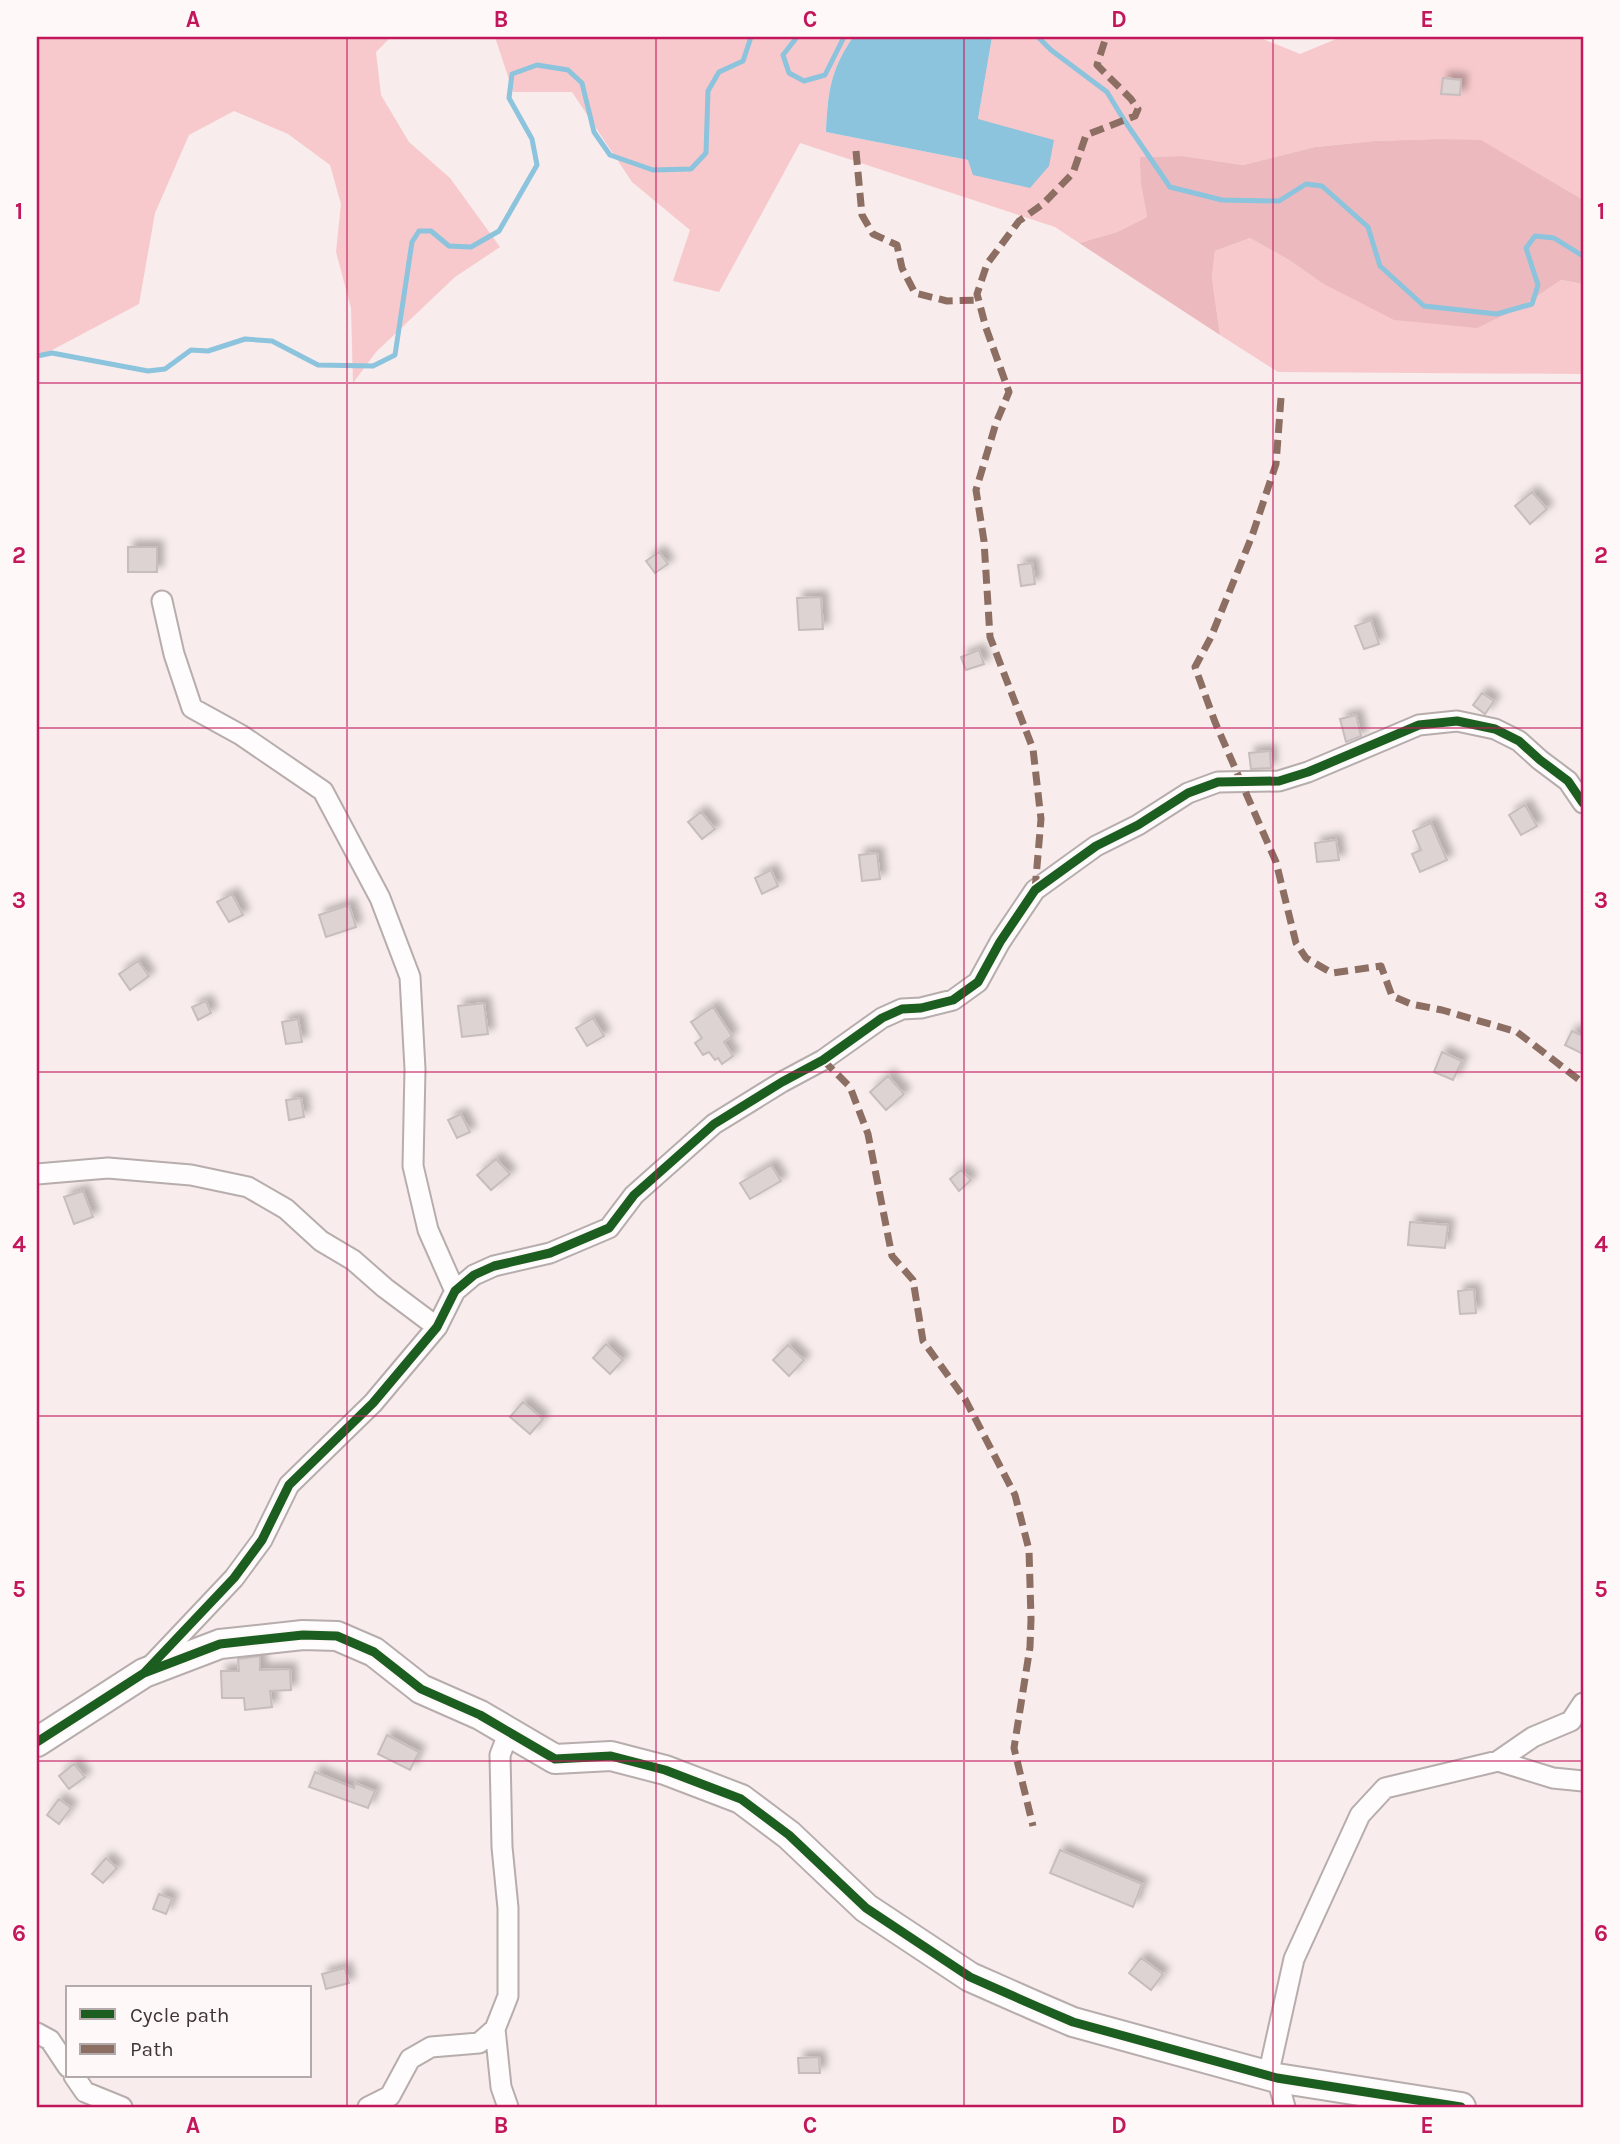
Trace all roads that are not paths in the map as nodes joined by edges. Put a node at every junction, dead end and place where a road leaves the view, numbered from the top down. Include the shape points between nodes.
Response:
1 (162, 601) dead end
2 (1583, 803) edge
3 (37, 1174) edge
4 (455, 1291) junction
5 (437, 1327) junction
6 (144, 1673) junction
7 (1583, 1703) edge
8 (508, 1734) junction
9 (37, 1741) edge
10 (1499, 1762) junction
11 (1583, 1781) edge
12 (495, 2029) junction
13 (37, 2033) edge
14 (66, 2064) edge
15 (1273, 2077) junction
16 (75, 2078) edge
17 (122, 2107) edge
18 (368, 2107) edge
19 (508, 2107) edge
20 (1285, 2107) edge
21 (1461, 2107) edge

1 - 4 street via 192,708 241,735 323,792 380,898 411,977 413,1166 428,1230
2 - 4 street via 1568,780 1519,741 1495,729 1457,721 1419,725 1279,782 1219,782 1188,793 1096,846 1035,890 978,982 953,1000 902,1009 882,1018 824,1060 714,1124 634,1195 609,1227 550,1253 495,1266
3 - 5 street via 108,1168 191,1175 248,1188 286,1209 321,1241 353,1260
4 - 5 street
5 - 6 street via 373,1403 289,1485 262,1540 234,1578
6 - 8 street via 220,1644 337,1636 374,1652 421,1689 480,1715
6 - 9 street
7 - 10 street via 1571,1721 1533,1737
8 - 12 street via 500,1755 509,1996
8 - 15 street via 555,1759 611,1756 665,1770 741,1799 789,1835 866,1908 970,1977 1073,2022
10 - 11 street via 1553,1778
10 - 15 street via 1385,1788 1360,1815 1294,1959
12 - 18 street via 479,2043 432,2047 410,2059 390,2096
12 - 19 street
13 - 14 street via 50,2040
15 - 20 street
15 - 21 street
16 - 17 street via 85,2092

